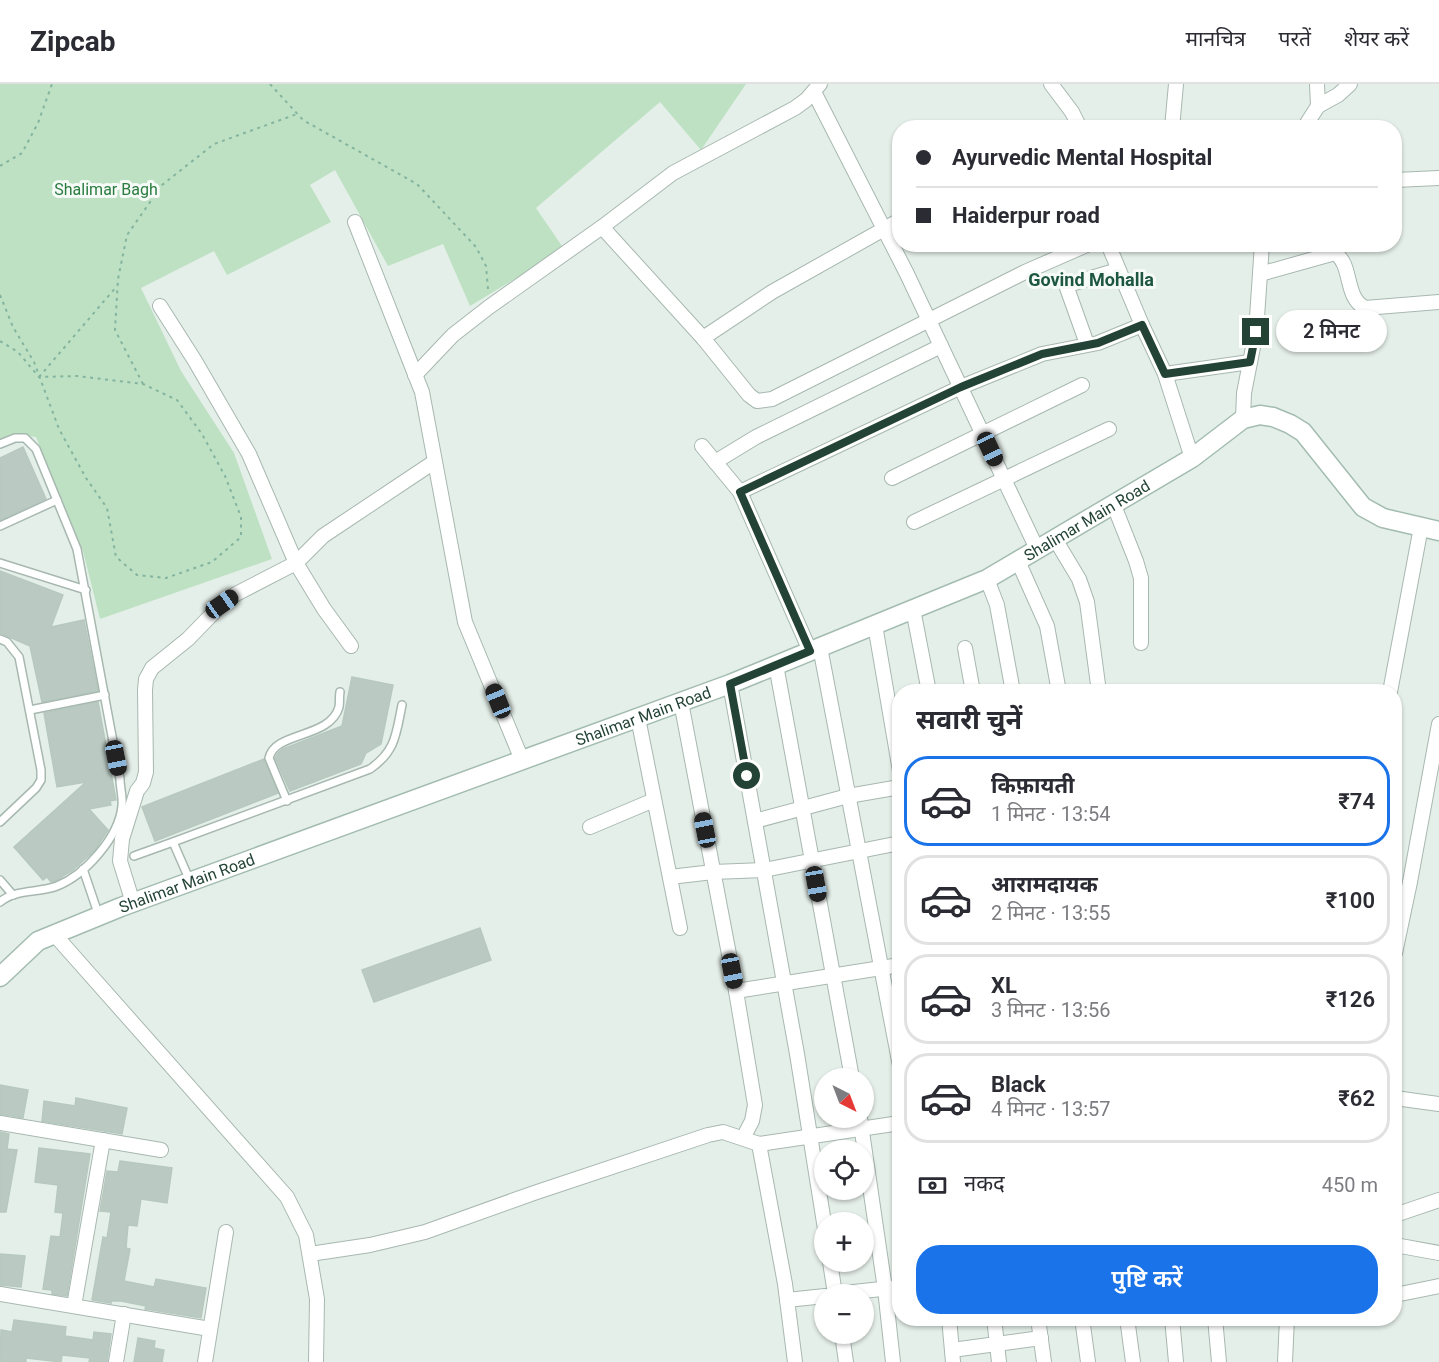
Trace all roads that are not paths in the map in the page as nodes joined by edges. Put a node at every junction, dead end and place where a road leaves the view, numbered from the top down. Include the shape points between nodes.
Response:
1 (1051, 84) edge
2 (1176, 84) edge
3 (1317, 84) edge
4 (1350, 84) edge
5 (817, 88) edge
6 (1318, 106) junction
7 (1076, 120) edge
8 (1173, 120) edge
9 (1309, 120) edge
10 (1439, 178) edge
11 (1402, 180) edge
12 (355, 222) dead end
13 (892, 225) edge
14 (603, 226) junction
15 (885, 230) junction
16 (892, 244) edge
17 (896, 252) edge
18 (1071, 252) edge
19 (1111, 252) edge
20 (1261, 252) edge
21 (1118, 270) junction
22 (1260, 274) junction
23 (1439, 302) edge
24 (160, 306) dead end
25 (928, 319) junction
26 (1142, 325) junction
27 (703, 338) junction
28 (1087, 344) junction
29 (941, 346) junction
30 (1250, 362) junction
31 (1165, 374) junction
32 (415, 375) junction
33 (1082, 385) dead end
34 (961, 387) junction
35 (1243, 419) junction
36 (1109, 429) dead end
37 (982, 434) junction
38 (0, 444) edge
39 (702, 446) dead end
40 (1192, 458) junction
41 (434, 462) junction
42 (715, 462) junction
43 (892, 478) dead end
44 (1004, 479) junction
45 (740, 492) junction
46 (57, 500) junction
47 (1113, 503) junction
48 (914, 522) dead end
49 (0, 526) edge
50 (1430, 529) edge
51 (1055, 539) junction
52 (1037, 549) junction
53 (1018, 561) junction
54 (0, 563) edge
55 (296, 564) junction
56 (987, 579) junction
57 (86, 590) junction
58 (913, 609) junction
59 (875, 625) junction
60 (0, 639) edge
61 (1142, 643) dead end
62 (351, 646) dead end
63 (965, 648) dead end
64 (815, 649) junction
65 (776, 665) junction
66 (730, 684) junction
67 (927, 684) edge
68 (972, 684) edge
69 (1012, 684) edge
70 (1058, 684) edge
71 (1099, 684) edge
72 (1392, 684) edge
73 (340, 692) dead end
74 (105, 695) junction
75 (681, 702) junction
76 (402, 705) dead end
77 (30, 710) junction
78 (638, 718) junction
79 (892, 724) edge
80 (1439, 724) edge
81 (522, 760) junction
82 (892, 788) edge
83 (848, 796) junction
84 (654, 800) junction
85 (287, 801) junction
86 (803, 808) junction
87 (755, 821) junction
88 (0, 822) edge
89 (590, 827) dead end
90 (173, 842) junction
91 (892, 845) edge
92 (859, 851) junction
93 (134, 856) dead end
94 (812, 861) junction
95 (83, 869) junction
96 (764, 870) junction
97 (713, 872) junction
98 (670, 877) junction
99 (0, 880) edge
100 (190, 881) junction
101 (13, 895) junction
102 (0, 902) edge
103 (133, 903) junction
104 (99, 916) junction
105 (1402, 919) edge
106 (680, 928) dead end
107 (54, 934) junction
108 (892, 966) edge
109 (881, 968) junction
110 (834, 976) junction
111 (0, 977) edge
112 (784, 983) junction
113 (736, 991) junction
114 (892, 1025) edge
115 (850, 1068) edge
116 (1402, 1099) edge
117 (1439, 1104) edge
118 (0, 1123) edge
119 (874, 1123) edge
120 (892, 1123) edge
121 (841, 1128) edge
122 (862, 1128) edge
123 (810, 1136) junction
124 (743, 1138) junction
125 (103, 1140) junction
126 (759, 1144) junction
127 (161, 1150) dead end
128 (1439, 1200) edge
129 (822, 1212) edge
130 (1402, 1213) edge
131 (226, 1232) dead end
132 (1402, 1247) edge
133 (310, 1254) junction
134 (1438, 1256) edge
135 (1439, 1286) edge
136 (892, 1288) edge
137 (885, 1289) junction
138 (874, 1290) edge
139 (0, 1294) edge
140 (1402, 1294) edge
141 (814, 1297) edge
142 (787, 1300) junction
143 (74, 1306) junction
144 (124, 1314) junction
145 (950, 1326) edge
146 (995, 1326) edge
147 (1039, 1326) edge
148 (1083, 1326) edge
149 (1128, 1326) edge
150 (1173, 1326) edge
151 (1216, 1326) edge
152 (1287, 1326) edge
153 (210, 1329) junction
154 (1041, 1338) junction
155 (843, 1344) edge
156 (997, 1344) junction
157 (952, 1356) edge
158 (116, 1362) edge
159 (205, 1362) edge
160 (316, 1362) edge
161 (795, 1362) edge
162 (846, 1362) edge
163 (893, 1362) edge
164 (999, 1362) edge
165 (1044, 1362) edge
166 (1088, 1362) edge
167 (1133, 1362) edge
168 (1176, 1362) edge
169 (1220, 1362) edge
170 (1285, 1362) edge

1 - 7 street
2 - 8 street
3 - 6 street
4 - 6 street
5 - 14 street via 795,108 673,173
5 - 15 street
6 - 9 street
10 - 11 street
12 - 32 street
13 - 15 street
14 - 27 street
14 - 32 street via 453,335
15 - 16 street
15 - 27 street via 772,292
17 - 25 street
18 - 25 street
19 - 21 street
20 - 22 street
21 - 26 street
21 - 28 street via 1067,288
22 - 23 street via 1335,253 1343,262 1355,299 1365,308
22 - 30 street
24 - 55 street via 249,454
25 - 27 street via 765,401 749,395
25 - 29 street
26 - 28 street
26 - 31 street
28 - 34 street via 1042,354
29 - 34 street
29 - 42 street via 762,434
30 - 31 street
30 - 35 street
31 - 40 street
32 - 41 street via 422,392
33 - 37 street
34 - 37 street
34 - 45 street
35 - 40 street, Shalimar Main Road
35 - 50 street via 1260,415 1290,424 1303,432 1363,507 1383,518
36 - 44 street
37 - 43 street
37 - 44 street
38 - 46 lane via 15,438 31,442
39 - 42 street
40 - 47 street, Shalimar Main Road
41 - 55 street via 324,536
41 - 81 street via 465,622
42 - 45 street
44 - 48 street
44 - 52 street
45 - 64 street
46 - 49 lane
46 - 57 lane via 77,549
47 - 51 street, Shalimar Main Road
47 - 61 street via 1141,578
50 - 72 street
51 - 52 street, Shalimar Main Road
51 - 71 street via 1086,596
52 - 53 street, Shalimar Main Road
53 - 56 street, Shalimar Main Road
53 - 70 street via 1047,626
54 - 57 lane
55 - 62 street
55 - 103 street via 222,604 152,668 146,679 146,772 122,839 120,861
56 - 58 street, Shalimar Main Road
56 - 69 street via 997,605
57 - 74 lane
58 - 59 street, Shalimar Main Road
58 - 67 street
59 - 64 street, Shalimar Main Road
59 - 79 street
60 - 77 lane via 19,657
63 - 68 street
64 - 65 street, Shalimar Main Road
64 - 83 street
65 - 66 street, Shalimar Main Road
65 - 86 street
66 - 75 street, Shalimar Main Road
66 - 87 street
73 - 85 lane via 338,708 330,721 270,752 268,758
74 - 77 lane
74 - 95 lane via 122,807 111,839
75 - 78 street, Shalimar Main Road
75 - 97 street
76 - 85 lane via 395,740 381,762
77 - 88 lane via 41,780
78 - 81 street, Shalimar Main Road
78 - 84 street
80 - 105 street
81 - 100 street, Shalimar Main Road
82 - 83 street
83 - 86 street
83 - 92 street
84 - 89 street
84 - 98 street
85 - 90 lane
86 - 87 street
86 - 94 street
87 - 96 street
90 - 93 lane
90 - 100 lane
91 - 92 street
92 - 94 street
92 - 109 street
94 - 96 street
94 - 110 street
95 - 101 lane via 58,886
95 - 104 lane
96 - 97 street
96 - 112 street
97 - 98 street
97 - 113 street
98 - 106 street
99 - 101 lane
100 - 103 street, Shalimar Main Road
101 - 102 lane
103 - 104 street, Shalimar Main Road
104 - 107 street, Shalimar Main Road
107 - 111 street, Shalimar Main Road via 38,941
107 - 133 street via 287,1197 306,1235
108 - 109 street
109 - 110 street
109 - 114 street
110 - 112 street
110 - 115 street
112 - 113 street
112 - 123 street
113 - 124 street via 755,1105
116 - 117 street
118 - 125 street
119 - 120 street
121 - 123 street
122 - 137 street
123 - 126 street
123 - 129 street
124 - 126 street
124 - 133 street via 723,1132 708,1135 425,1232
125 - 127 street
125 - 143 street
126 - 142 street
128 - 130 street
131 - 153 street
132 - 134 street
133 - 160 street via 317,1299
135 - 140 street
136 - 137 street
137 - 138 street
137 - 163 street
139 - 143 street
141 - 142 street
142 - 161 street
143 - 144 street
144 - 153 street
144 - 158 street
145 - 157 street
146 - 156 street
147 - 154 street
148 - 166 street
149 - 167 street
150 - 168 street
151 - 169 street
152 - 170 street
153 - 159 street
154 - 156 street
154 - 165 street
155 - 162 street
156 - 157 street
156 - 164 street

